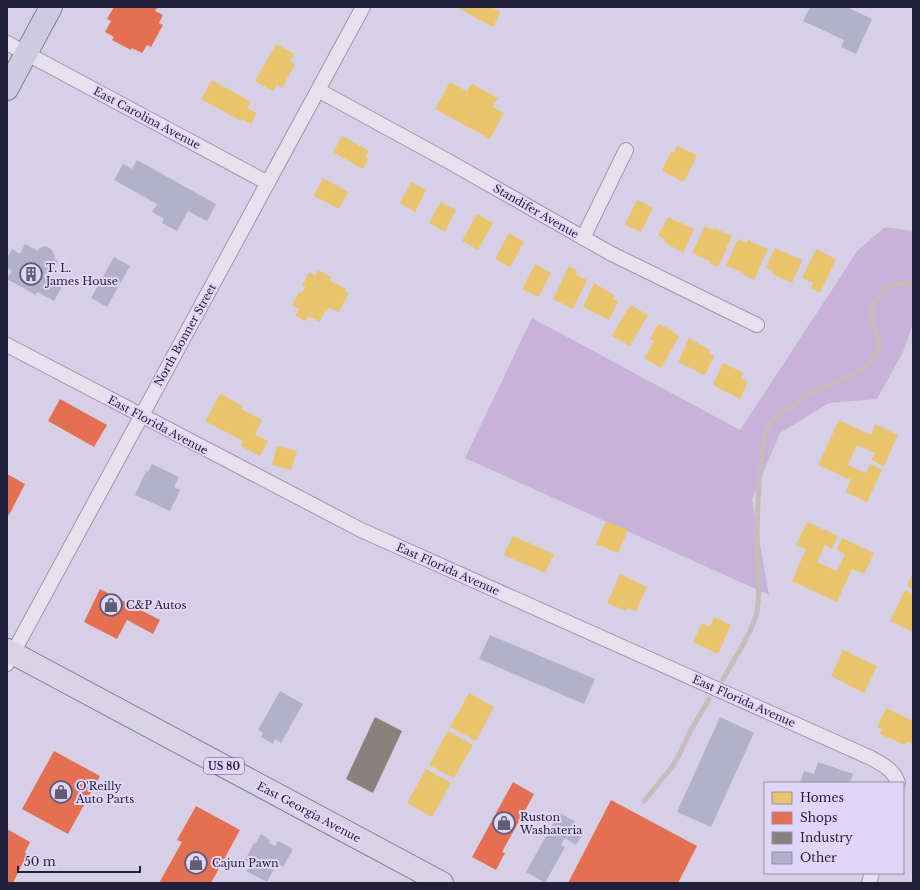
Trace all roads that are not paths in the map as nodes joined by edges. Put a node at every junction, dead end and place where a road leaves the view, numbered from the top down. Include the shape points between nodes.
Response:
1 (51, 7) edge
2 (363, 7) edge
3 (7, 43) edge
4 (26, 54) junction
5 (7, 89) edge
6 (318, 90) junction
7 (626, 150) dead end
8 (268, 183) junction
9 (583, 238) junction
10 (757, 325) dead end
11 (7, 345) edge
12 (141, 416) junction
13 (9, 655) edge
14 (897, 780) edge
15 (442, 883) edge

1 - 4 highway
2 - 6 street, North Bonner Street
3 - 4 street, East Carolina Avenue
4 - 5 highway
4 - 8 street, East Carolina Avenue
6 - 8 street, North Bonner Street
6 - 9 street, Standifer Avenue
7 - 9 street
8 - 12 street, North Bonner Street
9 - 10 street, Standifer Avenue
11 - 12 street, East Florida Avenue
12 - 13 street, North Bonner Street
12 - 14 street, East Florida Avenue via 361,530 871,758 888,768
13 - 15 main road, East Georgia Avenue / US 80

